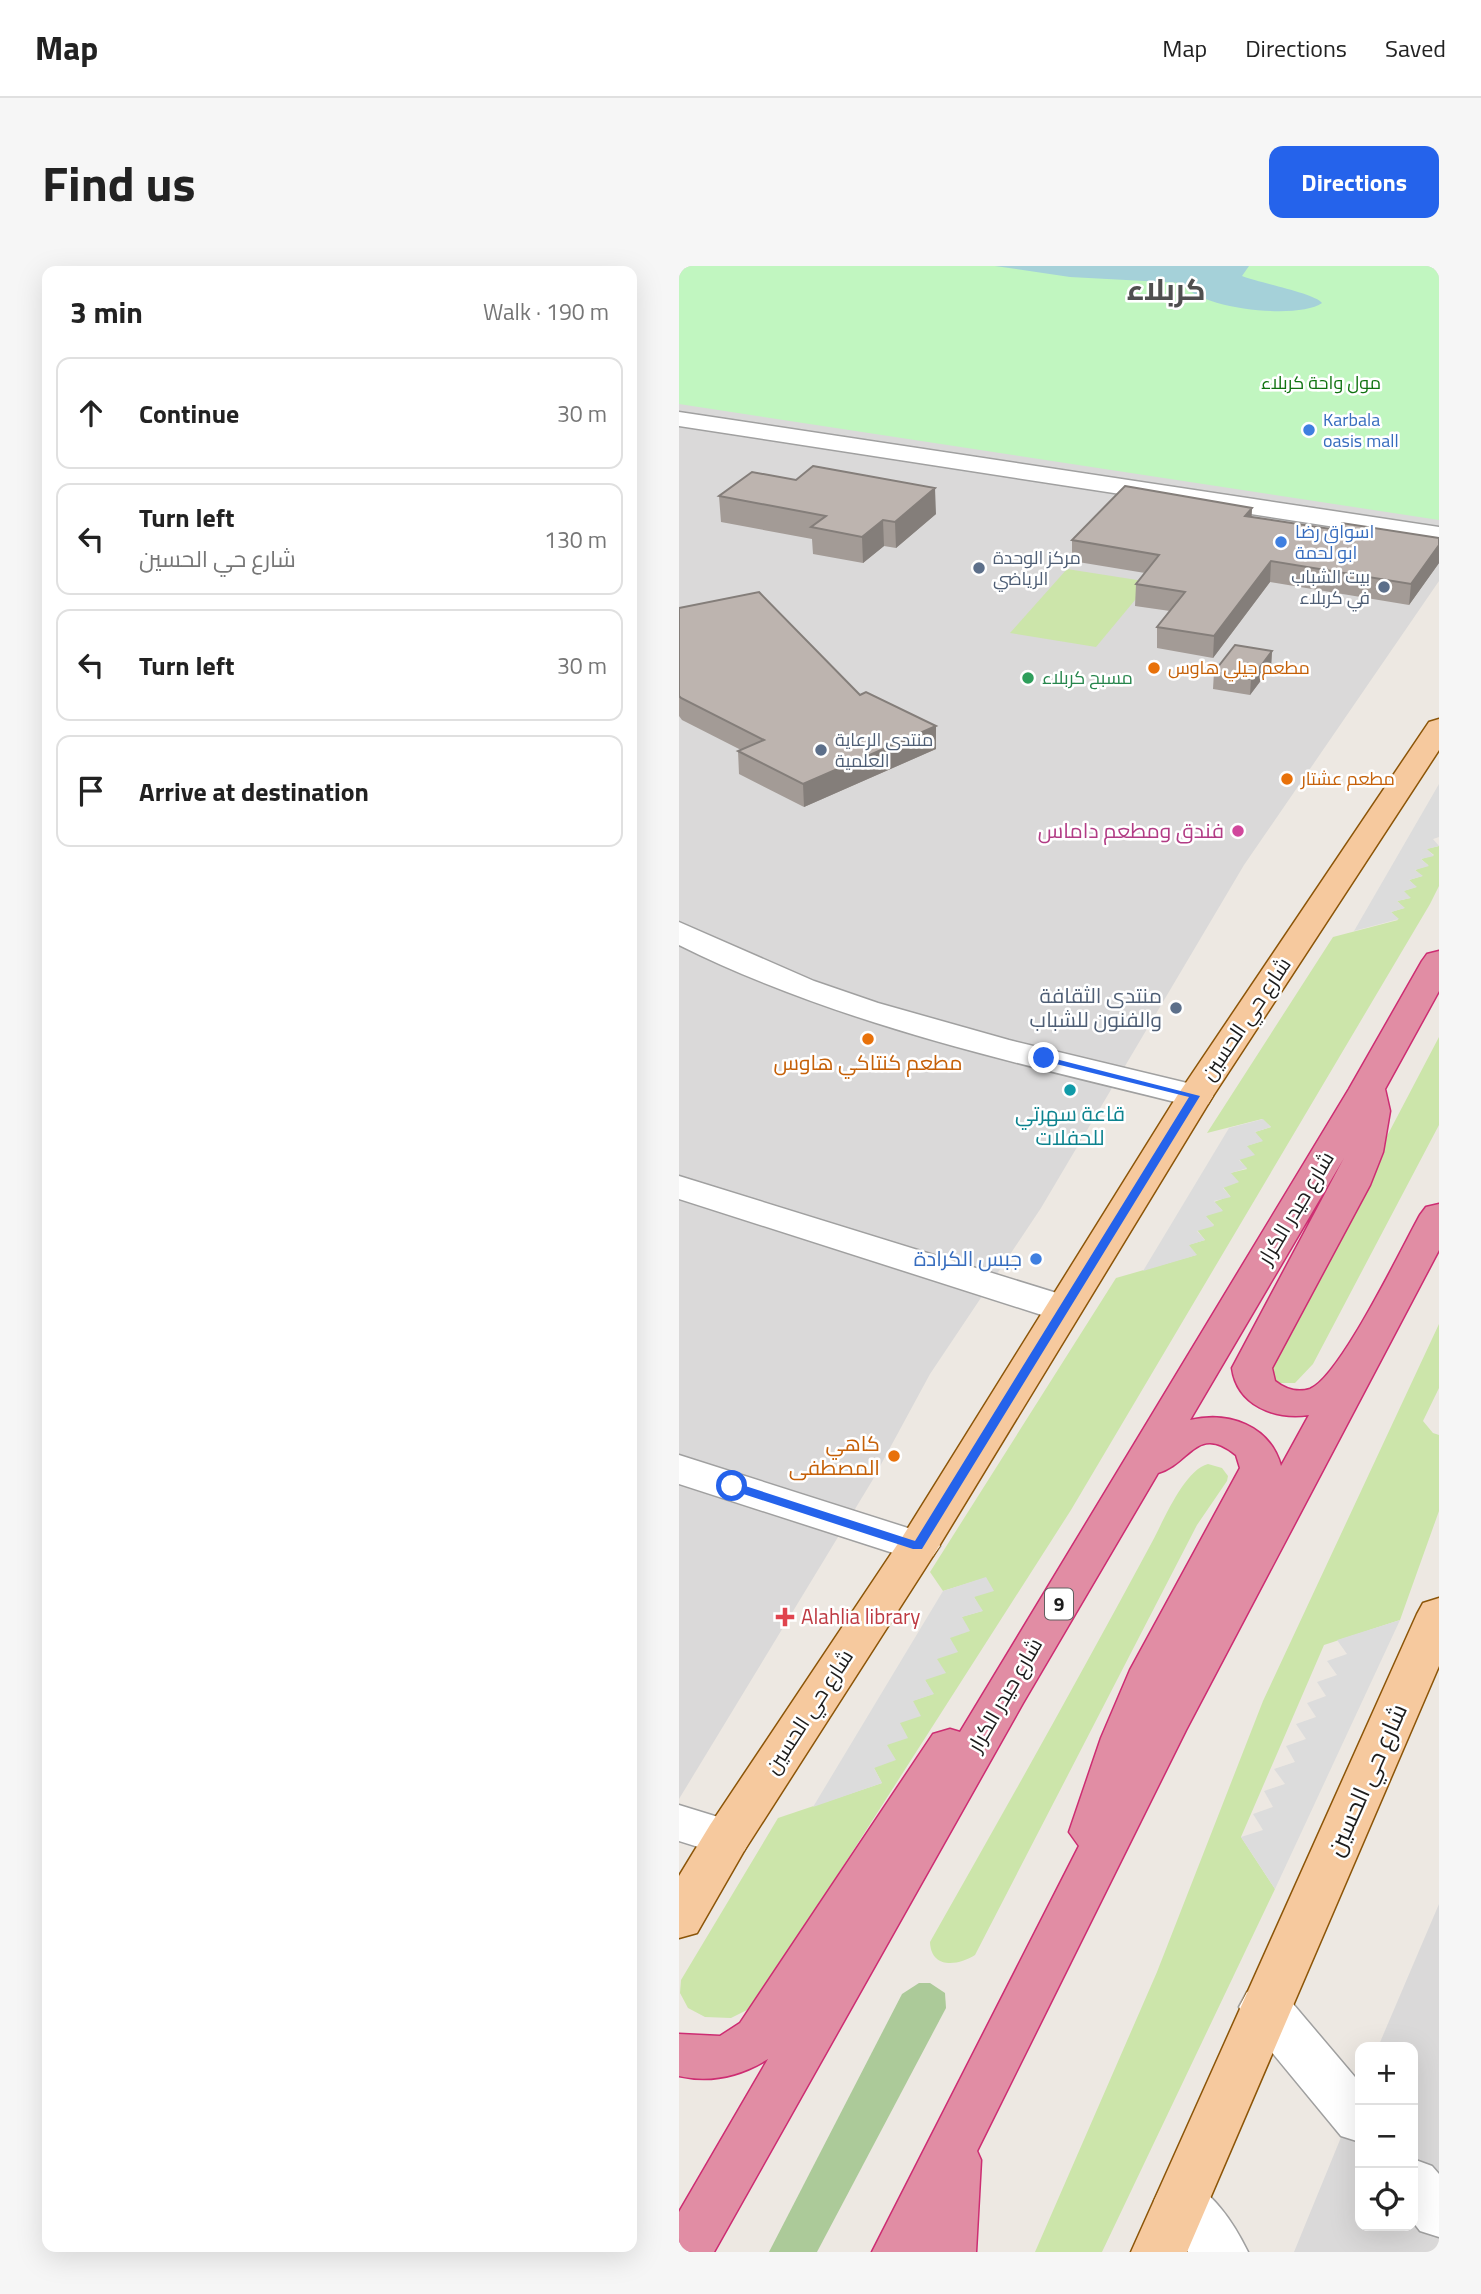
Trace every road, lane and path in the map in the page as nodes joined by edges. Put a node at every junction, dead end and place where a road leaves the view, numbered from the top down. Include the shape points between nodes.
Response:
1 (679, 419) edge
2 (1439, 535) edge
3 (1439, 728) edge
4 (679, 932) edge
5 (694, 955) edge
6 (1439, 961) edge
7 (1367, 1089) junction
8 (1195, 1096) junction
9 (679, 1187) edge
10 (1439, 1216) edge
11 (1062, 1308) junction
12 (1350, 1375) junction
13 (679, 1469) edge
14 (1133, 1481) junction
15 (918, 1546) junction
16 (1439, 1614) edge
17 (1003, 1697) junction
18 (679, 1823) edge
19 (727, 1838) junction
20 (1086, 1883) junction
21 (679, 1919) edge
22 (1265, 2007) junction
23 (679, 2055) edge
24 (1355, 2114) edge
25 (955, 2141) junction
26 (1418, 2188) edge
27 (1181, 2202) junction
28 (1439, 2214) edge
29 (685, 2252) edge
30 (900, 2252) edge
31 (948, 2252) edge
32 (1159, 2252) edge
33 (1220, 2252) edge

1 - 2 street
3 - 8 main road, شارع حي الحسين
4 - 5 street
5 - 8 street via 943,1032
6 - 7 highway, شارع حيدر الكرار / 9
7 - 12 highway via 1372,1111 1365,1152 1252,1368 1251,1379 1271,1398 1305,1404 1335,1392
7 - 14 highway, شارع حيدر الكرار / 9
8 - 11 main road, شارع حي الحسين
9 - 11 street
10 - 12 highway
11 - 15 main road, شارع حي الحسين
12 - 20 highway
13 - 15 street
14 - 17 highway, شارع حيدر الكرار / 9
14 - 20 highway via 1168,1446 1195,1432 1225,1432 1241,1438 1259,1456 1261,1468 1135,1709 1093,1833
15 - 19 main road, شارع حي الحسين
16 - 22 main road, شارع حي الحسين
17 - 23 highway via 962,1731 937,1762 758,2038 726,2057
17 - 29 highway, شارع حيدر الكرار / 9
18 - 19 street
19 - 21 main road, شارع حي الحسين
20 - 25 highway
22 - 24 street
22 - 27 main road, شارع حي الحسين
25 - 30 highway
25 - 31 highway
26 - 28 street
27 - 32 main road, شارع حي الحسين
27 - 33 street

